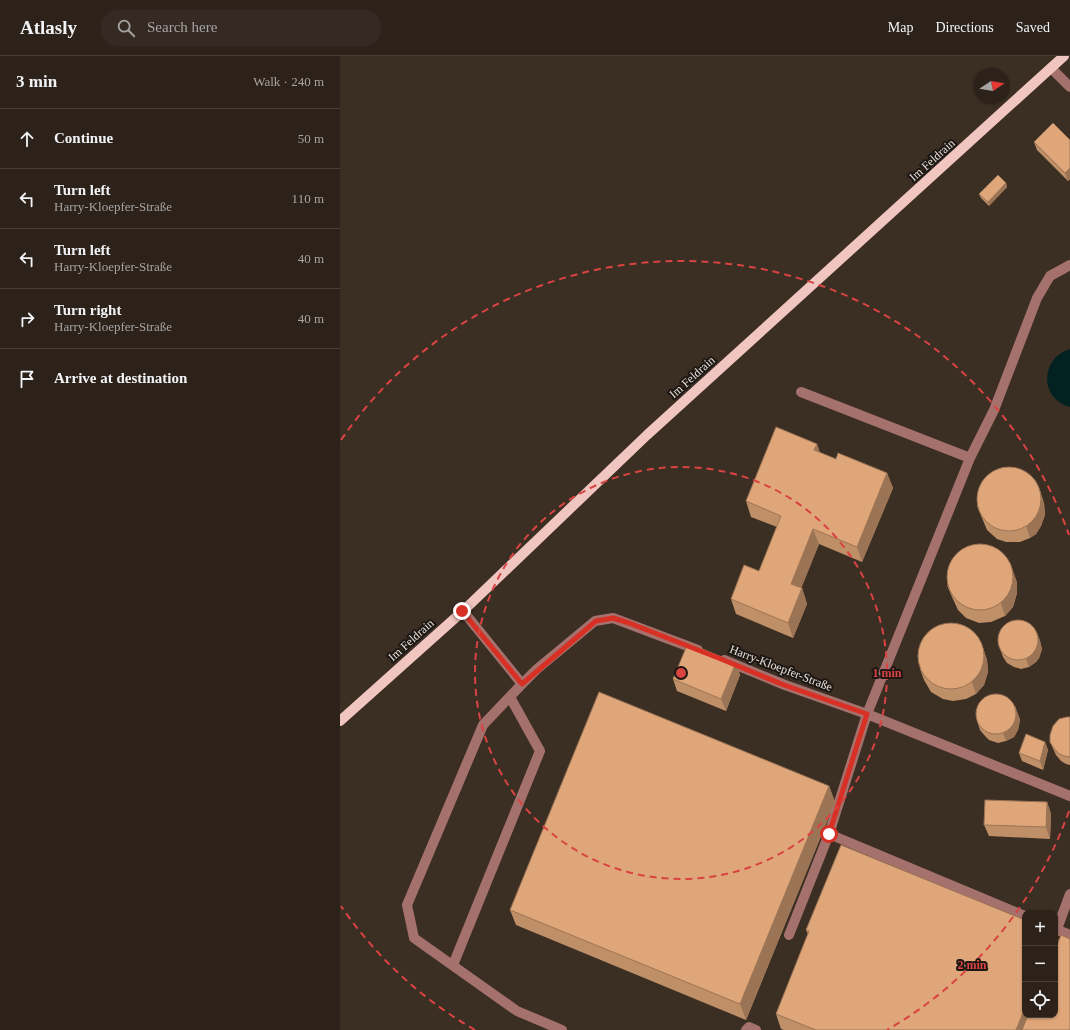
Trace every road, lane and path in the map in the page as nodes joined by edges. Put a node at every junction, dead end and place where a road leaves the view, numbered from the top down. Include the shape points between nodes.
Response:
1 (1064, 56) edge
2 (1051, 68) junction
3 (1070, 88) edge
4 (1070, 265) edge
5 (801, 392) dead end
6 (970, 458) junction
7 (462, 611) junction
8 (522, 684) junction
9 (510, 697) junction
10 (867, 714) junction
11 (340, 721) edge
12 (1070, 796) edge
13 (829, 834) junction
14 (1070, 894) edge
15 (1022, 915) edge
16 (1058, 924) edge
17 (1058, 930) edge
18 (789, 935) dead end
19 (1070, 935) edge
20 (452, 965) junction
21 (562, 1030) edge
22 (746, 1030) edge
23 (756, 1030) edge

1 - 2 main road, Im Feldrain
2 - 3 lane
2 - 7 main road, Im Feldrain via 647,435
4 - 6 lane via 1050,276 1038,298 994,410
5 - 6 lane
6 - 10 lane
7 - 8 lane
7 - 11 main road, Im Feldrain
8 - 9 lane, Harry-Kloepfer-Straße
8 - 10 lane, Harry-Kloepfer-Straße via 596,621 613,618 784,685
9 - 20 lane via 540,751
9 - 20 lane, Harry-Kloepfer-Straße via 483,725 407,905 414,938
10 - 12 lane, Harry-Kloepfer-Straße
10 - 13 lane
13 - 15 lane
13 - 18 lane
14 - 16 lane
17 - 19 lane
20 - 21 lane, Harry-Kloepfer-Straße via 516,1011
22 - 23 lane via 749,1027

